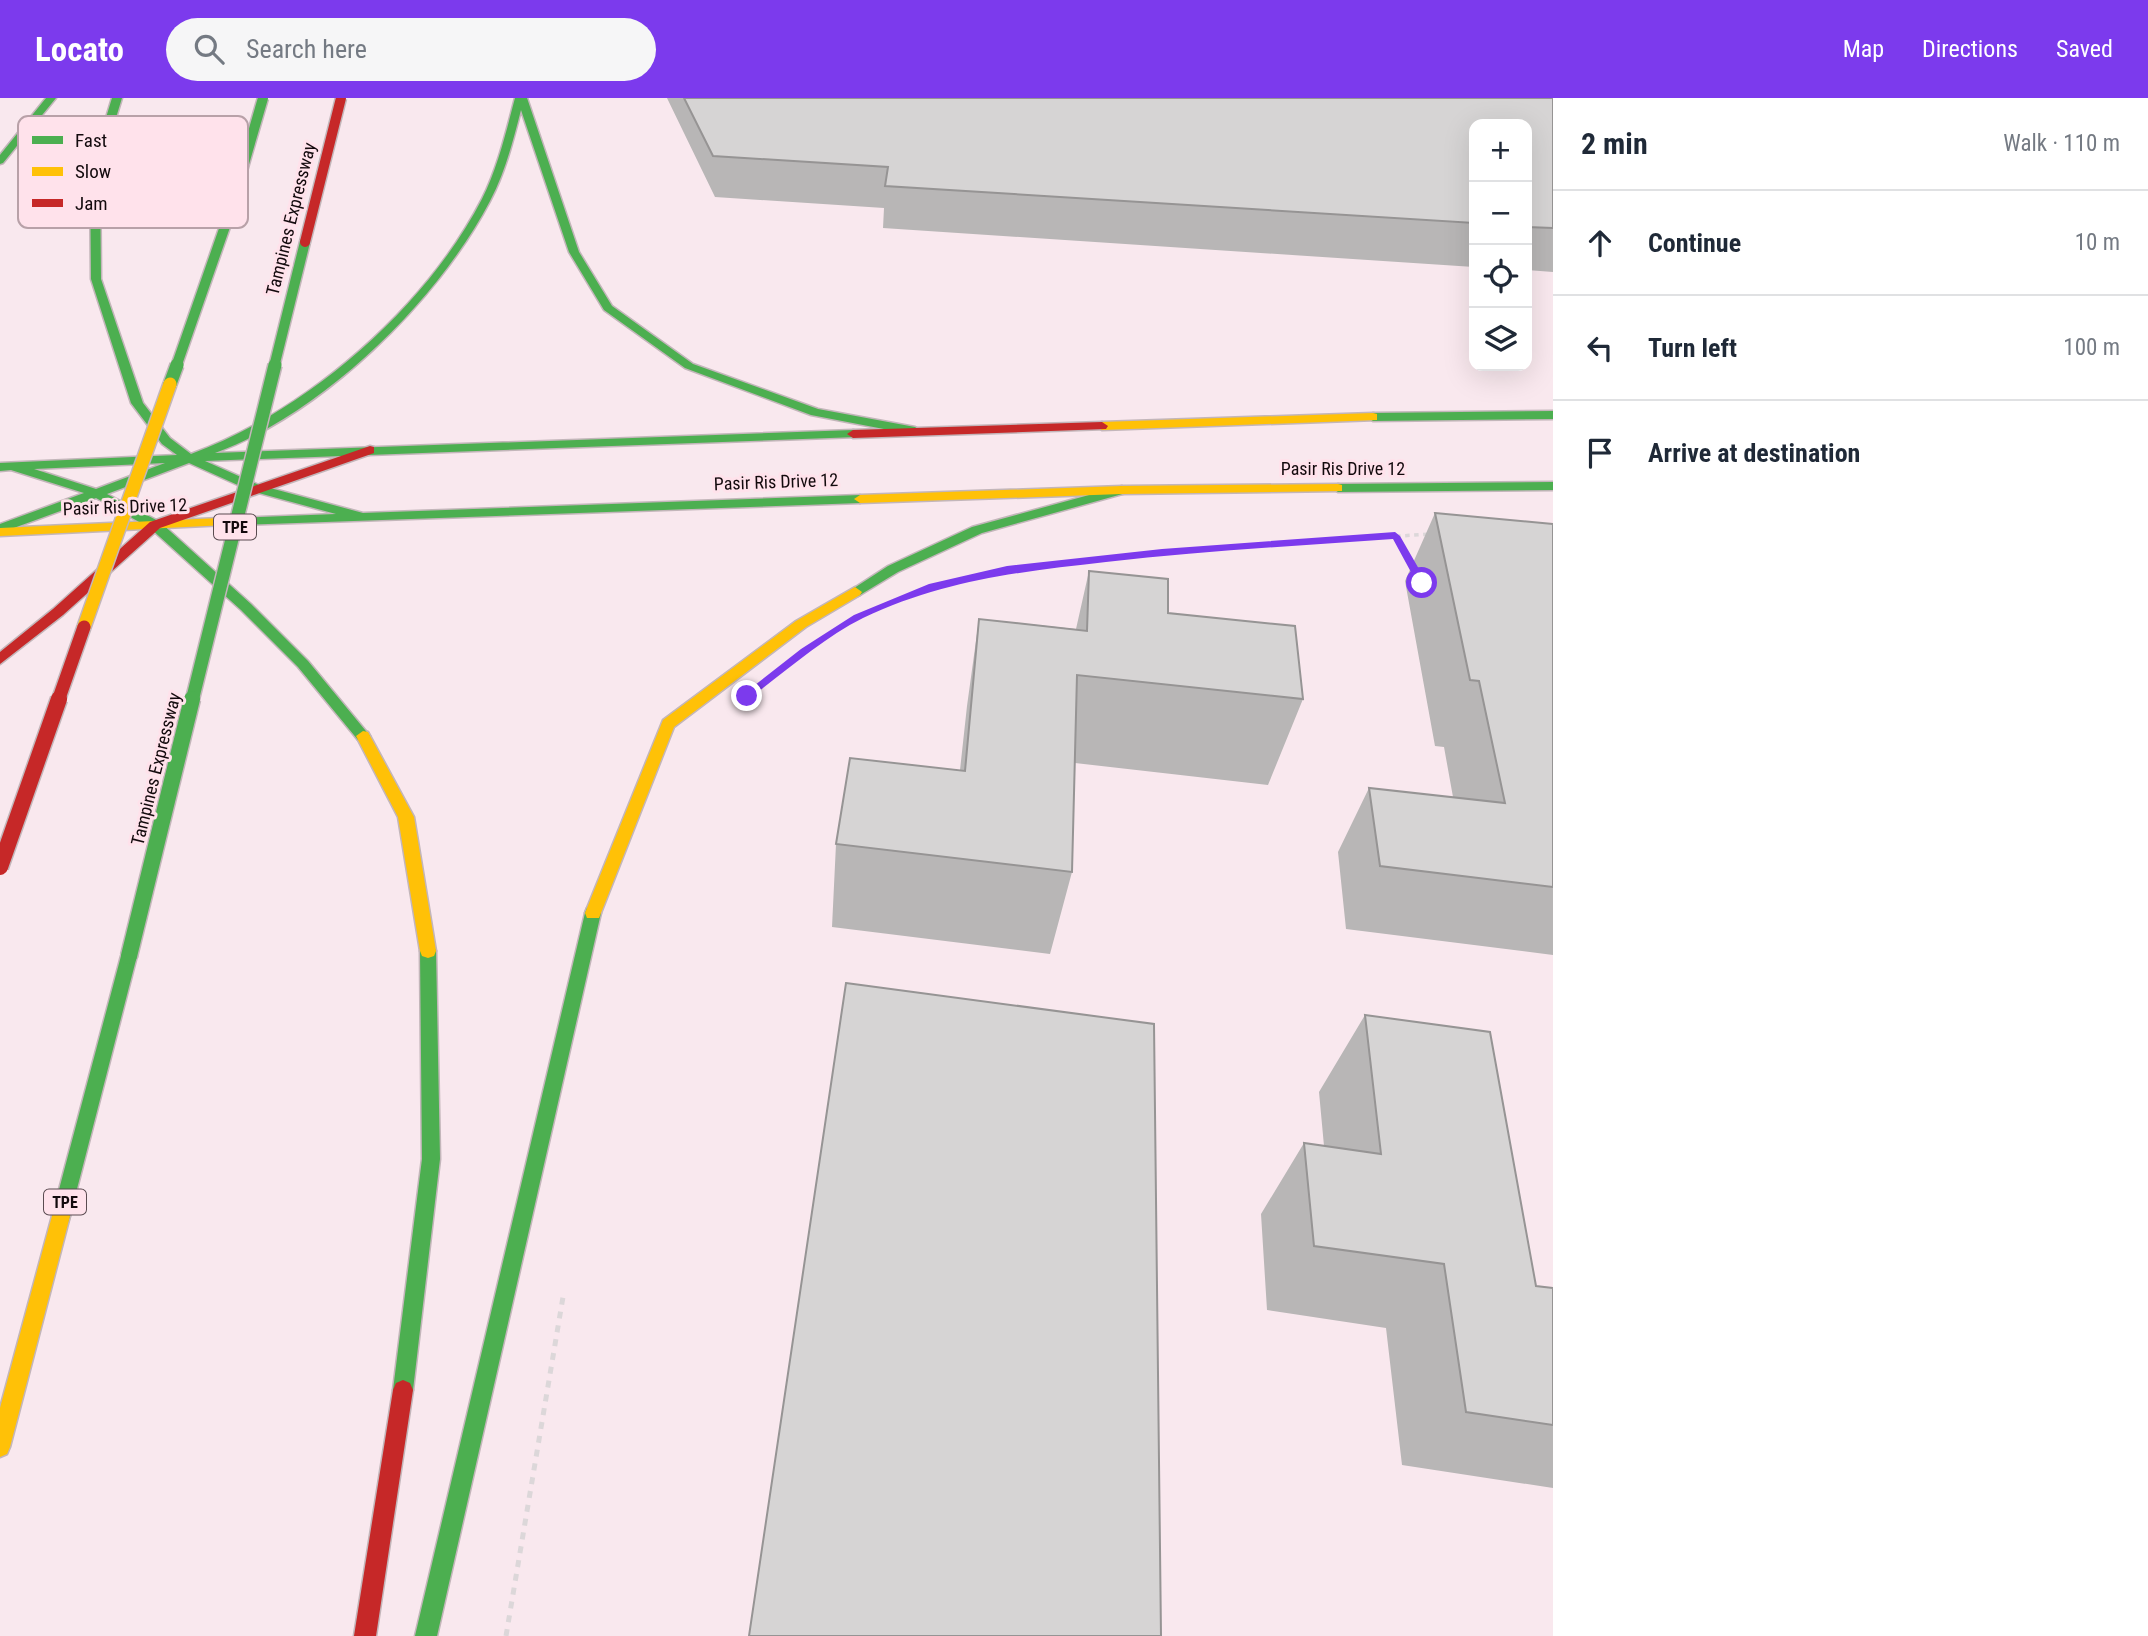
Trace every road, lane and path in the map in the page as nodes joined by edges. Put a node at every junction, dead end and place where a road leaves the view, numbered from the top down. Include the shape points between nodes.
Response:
1 (51, 98) edge
2 (117, 98) edge
3 (264, 98) edge
4 (341, 98) edge
5 (521, 98) edge
6 (36, 116) edge
7 (112, 116) edge
8 (18, 139) edge
9 (248, 152) edge
10 (0, 161) edge
11 (96, 228) edge
12 (224, 228) edge
13 (1553, 415) edge
14 (915, 430) junction
15 (370, 450) junction
16 (192, 460) junction
17 (7, 467) edge
18 (1553, 486) edge
19 (255, 488) junction
20 (1122, 490) junction
21 (96, 493) junction
22 (360, 516) junction
23 (155, 525) junction
24 (0, 530) edge
25 (1436, 533) edge
26 (1395, 536) junction
27 (1416, 571) dead end
28 (981, 576) dead end
29 (0, 659) edge
30 (0, 867) edge
31 (0, 1447) edge
32 (365, 1636) edge
33 (426, 1636) edge

1 - 6 main road
2 - 7 main road
3 - 9 main road, bridge
4 - 31 main road, Tampines Expressway / TPE, bridge via 129,956
5 - 14 main road via 574,252 608,308 689,366 815,412
5 - 16 main road via 499,170 480,212 432,279 345,370 248,434
8 - 10 main road
11 - 16 main road via 96,279 137,403 166,442
12 - 30 main road, bridge
13 - 14 main road
14 - 15 main road
15 - 16 main road
15 - 19 main road
16 - 17 main road
16 - 19 main road
16 - 21 main road
17 - 21 main road
18 - 20 main road, Pasir Ris Drive 12
19 - 22 main road
19 - 23 main road
20 - 22 main road, Pasir Ris Drive 12
20 - 33 main road via 977,530 893,569 801,624 668,724 590,918
21 - 23 main road
21 - 24 main road
22 - 23 main road, Pasir Ris Drive 12
23 - 24 main road, Pasir Ris Drive 12
23 - 29 main road
23 - 32 main road via 303,664 360,731 406,817 428,942 431,1159 398,1433
25 - 26 path
26 - 27 path
26 - 28 path via 1162,552

